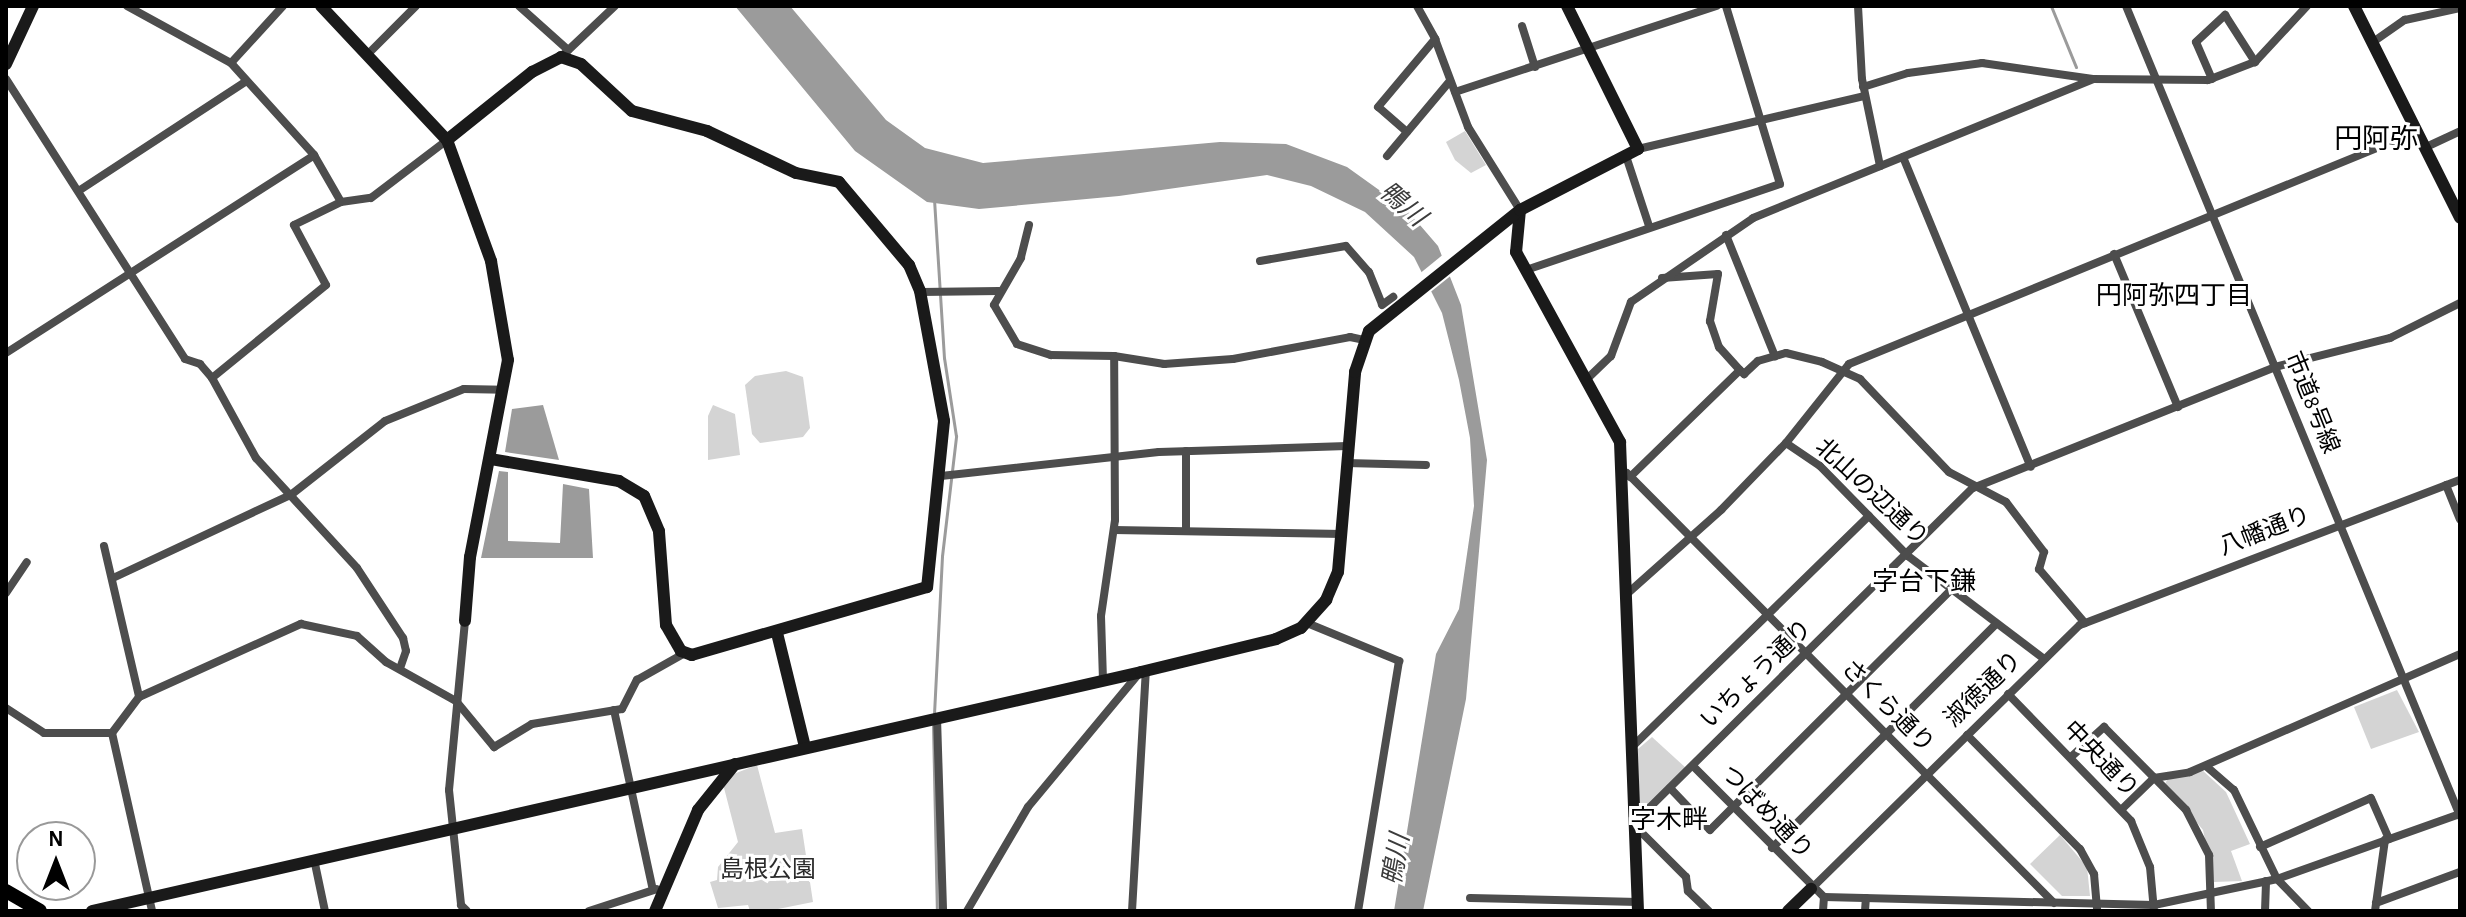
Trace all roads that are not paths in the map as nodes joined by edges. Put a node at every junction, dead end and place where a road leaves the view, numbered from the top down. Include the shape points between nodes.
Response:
1 (33, 6) edge
2 (127, 6) edge
3 (283, 6) edge
4 (321, 6) edge
5 (416, 6) edge
6 (519, 6) edge
7 (615, 6) edge
8 (1417, 6) edge
9 (1567, 6) edge
10 (1717, 6) edge
11 (1726, 6) edge
12 (1858, 6) edge
13 (2126, 6) edge
14 (2307, 6) edge
15 (2354, 6) edge
16 (2460, 8) edge
17 (1522, 26) dead end
18 (1435, 39) junction
19 (2373, 42) junction
20 (1588, 49) junction
21 (368, 54) junction
22 (564, 54) junction
23 (2255, 62) junction
24 (231, 63) junction
25 (6, 64) edge
26 (1535, 67) junction
27 (6, 79) edge
28 (2093, 79) junction
29 (2212, 79) junction
30 (1450, 81) junction
31 (245, 82) junction
32 (2158, 82) junction
33 (1864, 91) junction
34 (1455, 92) junction
35 (1763, 117) junction
36 (2460, 131) edge
37 (1407, 132) junction
38 (2416, 132) junction
39 (447, 140) junction
40 (2424, 148) junction
41 (1632, 153) junction
42 (314, 155) junction
43 (1387, 156) dead end
44 (1903, 157) junction
45 (1880, 166) junction
46 (80, 190) junction
47 (341, 202) junction
48 (1520, 210) junction
49 (2212, 213) junction
50 (2460, 218) edge
51 (1029, 225) dead end
52 (1649, 226) junction
53 (1726, 235) junction
54 (2114, 254) junction
55 (1260, 261) dead end
56 (1526, 270) junction
57 (133, 271) junction
58 (1662, 278) junction
59 (999, 291) junction
60 (921, 292) junction
61 (1397, 299) junction
62 (2460, 303) edge
63 (1968, 315) junction
64 (1364, 340) junction
65 (6, 353) edge
66 (1114, 356) junction
67 (1775, 356) junction
68 (2275, 367) junction
69 (1740, 370) junction
70 (1844, 370) junction
71 (212, 378) junction
72 (1588, 378) junction
73 (503, 390) junction
74 (2178, 407) junction
75 (1786, 443) junction
76 (1347, 446) junction
77 (1186, 451) junction
78 (1116, 456) junction
79 (490, 459) junction
80 (1346, 463) junction
81 (1426, 465) dead end
82 (2031, 467) junction
83 (1627, 473) junction
84 (941, 476) junction
85 (2460, 480) edge
86 (2446, 485) junction
87 (1973, 488) junction
88 (292, 494) junction
89 (1869, 516) junction
90 (2460, 519) edge
91 (2339, 525) junction
92 (1114, 530) junction
93 (1186, 531) junction
94 (1343, 534) junction
95 (1692, 538) junction
96 (104, 546) dead end
97 (1908, 556) junction
98 (27, 562) dead end
99 (113, 578) junction
100 (1951, 590) junction
101 (6, 593) edge
102 (1628, 593) junction
103 (1770, 616) junction
104 (465, 621) joint
105 (1307, 623) junction
106 (2085, 623) junction
107 (1996, 624) junction
108 (777, 633) junction
109 (685, 653) junction
110 (1807, 654) junction
111 (2460, 654) edge
112 (2044, 659) junction
113 (400, 668) junction
114 (1144, 671) junction
115 (1103, 680) junction
116 (2403, 682) junction
117 (1846, 694) junction
118 (2008, 694) junction
119 (139, 697) junction
120 (456, 701) junction
121 (6, 708) edge
122 (614, 710) junction
123 (937, 718) junction
124 (112, 733) junction
125 (1885, 733) junction
126 (1967, 735) junction
127 (805, 747) junction
128 (1631, 748) junction
129 (2071, 757) junction
130 (738, 762) junction
131 (1693, 766) junction
132 (2206, 766) junction
133 (1926, 775) junction
134 (2154, 778) junction
135 (630, 786) junction
136 (1670, 788) junction
137 (1733, 807) junction
138 (2122, 809) junction
139 (2460, 814) edge
140 (1634, 824) junction
141 (453, 826) junction
142 (2387, 840) junction
143 (2260, 847) junction
144 (1772, 848) junction
145 (314, 859) junction
146 (2460, 872) edge
147 (2277, 879) junction
148 (2266, 881) junction
149 (666, 886) junction
150 (1811, 889) junction
151 (653, 890) junction
152 (6, 891) edge
153 (2211, 892) junction
154 (149, 897) junction
155 (1824, 897) junction
156 (1470, 898) dead end
157 (1866, 898) junction
158 (1535, 900) junction
159 (1942, 900) junction
160 (1638, 907) edge
161 (2055, 907) edge
162 (2097, 907) edge
163 (2375, 907) edge
164 (2154, 908) edge
165 (40, 911) edge
166 (92, 911) edge
167 (152, 911) edge
168 (325, 911) edge
169 (467, 911) edge
170 (589, 911) edge
171 (655, 911) edge
172 (943, 911) edge
173 (967, 911) edge
174 (1132, 911) edge
175 (1358, 911) edge
176 (1535, 911) edge
177 (1709, 911) edge
178 (1788, 911) edge
179 (1823, 911) edge
180 (1865, 911) edge
181 (1942, 911) edge
182 (2211, 911) edge
183 (2265, 911) edge
184 (2308, 911) edge

1 - 25 street
2 - 24 street
3 - 24 street
4 - 21 street
5 - 21 street
6 - 22 street
7 - 22 street
8 - 18 street
9 - 20 street
10 - 20 street
11 - 35 street
12 - 33 street
13 - 32 street, 市道8号線
14 - 23 street
15 - 19 street
16 - 19 street via 2405,20
17 - 26 street
18 - 30 street
18 - 37 street via 1378,107
19 - 38 street
20 - 26 street
20 - 41 street
21 - 39 street
22 - 39 street via 532,72
22 - 60 street via 632,111 707,131 796,173 839,182 909,265
23 - 29 street
23 - 29 street via 2225,15 2196,42
24 - 31 street
26 - 34 street
27 - 46 street
28 - 32 street
28 - 33 street via 1982,63 1908,73
28 - 44 street
29 - 32 street
30 - 34 street
30 - 37 street
31 - 42 street
31 - 46 street
32 - 49 street, 市道8号線
33 - 35 street
33 - 45 street
34 - 48 street via 1468,127
35 - 41 street
35 - 52 street via 1780,184
36 - 40 street
37 - 43 street
38 - 40 street
38 - 49 street
39 - 47 street via 371,198
39 - 73 street via 491,261 507,335
40 - 50 street
41 - 48 street
41 - 52 street
42 - 47 street
42 - 57 street
44 - 45 street
44 - 63 street
45 - 53 street via 1753,218
46 - 57 street
47 - 71 street via 294,225 326,285
48 - 56 street via 1516,252
48 - 61 street
49 - 54 street
49 - 68 street, 市道8号線
51 - 59 street via 1021,258
52 - 56 street
53 - 58 street
53 - 67 street
54 - 63 street
54 - 74 street
55 - 61 street via 1346,246 1369,272 1382,305
56 - 72 street
57 - 65 street
57 - 71 street via 185,359 200,364
58 - 69 street via 1718,274 1710,321 1719,347
58 - 72 street via 1631,302 1611,356
59 - 60 street
59 - 66 street via 994,305 1017,344 1051,355
60 - 84 street via 944,421
61 - 64 street
62 - 68 street via 2390,338
63 - 70 street
63 - 82 street
64 - 66 street via 1350,337 1216,362 1208,358 1164,364
64 - 76 street
66 - 78 street
67 - 69 street via 1758,361 1744,374
67 - 70 street via 1786,353
68 - 74 street
68 - 91 street, 市道8号線
69 - 83 street
70 - 75 street
70 - 87 street via 1860,379 1949,472
71 - 88 street via 256,458
72 - 83 street via 1620,442
73 - 79 street
73 - 88 street via 464,389 385,421
74 - 82 street
75 - 89 street, 北山の辺通り via 1820,466
75 - 95 street
76 - 77 street
76 - 80 street
77 - 78 street
77 - 93 street
78 - 84 street
78 - 92 street
79 - 104 street via 470,557
79 - 109 street via 619,481 644,496 659,531 666,625
80 - 81 street
80 - 94 street
82 - 87 street
83 - 95 street, さくら通り
83 - 102 street
84 - 108 street via 927,587
85 - 86 street, 八幡通り
86 - 90 street
86 - 91 street, 八幡通り
87 - 97 street, いちょう通り
87 - 106 street via 2006,502 2044,552 2039,569
88 - 99 street
88 - 113 street via 357,568 403,638 406,651
89 - 97 street, 北山の辺通り
89 - 103 street
91 - 106 street, 八幡通り
91 - 116 street, 市道8号線
92 - 93 street
92 - 115 street via 1101,616
93 - 94 street
94 - 105 street via 1335,583
95 - 102 street
95 - 103 street, さくら通り
96 - 99 street
97 - 100 street, 北山の辺通り
97 - 110 street, いちょう通り
98 - 101 street
99 - 119 street
100 - 107 street, 北山の辺通り
100 - 117 street
102 - 128 street
103 - 110 street, さくら通り
103 - 128 street
104 - 120 street
105 - 114 street via 1276,639
105 - 175 street via 1399,661
106 - 112 street, 淑徳通り
107 - 112 street, 北山の辺通り
107 - 125 street
108 - 109 street
108 - 127 street
109 - 122 street via 637,680 630,700
110 - 117 street, さくら通り
110 - 131 street, いちょう通り
111 - 116 street
112 - 118 street, 淑徳通り
113 - 119 street via 357,636 301,624
113 - 120 street
114 - 115 street
114 - 173 street via 1028,807
114 - 174 street
115 - 123 street
116 - 132 street
116 - 139 street, 市道8号線
117 - 125 street, さくら通り
117 - 137 street
118 - 126 street, 淑徳通り
118 - 129 street, 中央通り
119 - 124 street
120 - 122 street via 494,747 532,724
120 - 141 street via 449,790
121 - 124 street via 44,733
122 - 135 street
123 - 127 street
123 - 172 street
124 - 154 street
125 - 133 street, さくら通り
125 - 144 street
126 - 133 street, 淑徳通り
126 - 162 street via 2080,849 2091,865
127 - 130 street
128 - 140 street
129 - 134 street via 2104,727
129 - 138 street, 中央通り
130 - 135 street
130 - 149 street via 711,788
131 - 136 street, いちょう通り
131 - 137 street, つばめ通り
132 - 134 street
132 - 143 street via 2234,790
133 - 150 street, 淑徳通り
133 - 161 street, さくら通り
134 - 138 street
134 - 153 street via 2186,810 2204,839
135 - 141 street
135 - 151 street
136 - 137 street via 1710,830
136 - 140 street, いちょう通り
137 - 144 street, つばめ通り
138 - 164 street, 中央通り via 2144,847
139 - 142 street
140 - 160 street
140 - 177 street via 1686,877 1688,891
141 - 145 street
141 - 169 street via 461,905
142 - 143 street via 2371,798
142 - 147 street
142 - 163 street
143 - 147 street
144 - 150 street, つばめ通り
145 - 154 street
145 - 168 street
146 - 163 street
147 - 148 street
147 - 184 street
148 - 153 street
148 - 183 street
149 - 151 street
149 - 171 street
150 - 155 street, つばめ通り
150 - 178 street
151 - 170 street
152 - 165 main road
153 - 164 street
153 - 182 street
154 - 166 street
154 - 167 street
155 - 157 street
155 - 179 street
156 - 158 street
157 - 159 street
157 - 180 street
158 - 160 street
158 - 176 street
159 - 161 street
159 - 181 street
161 - 162 street
162 - 164 street

